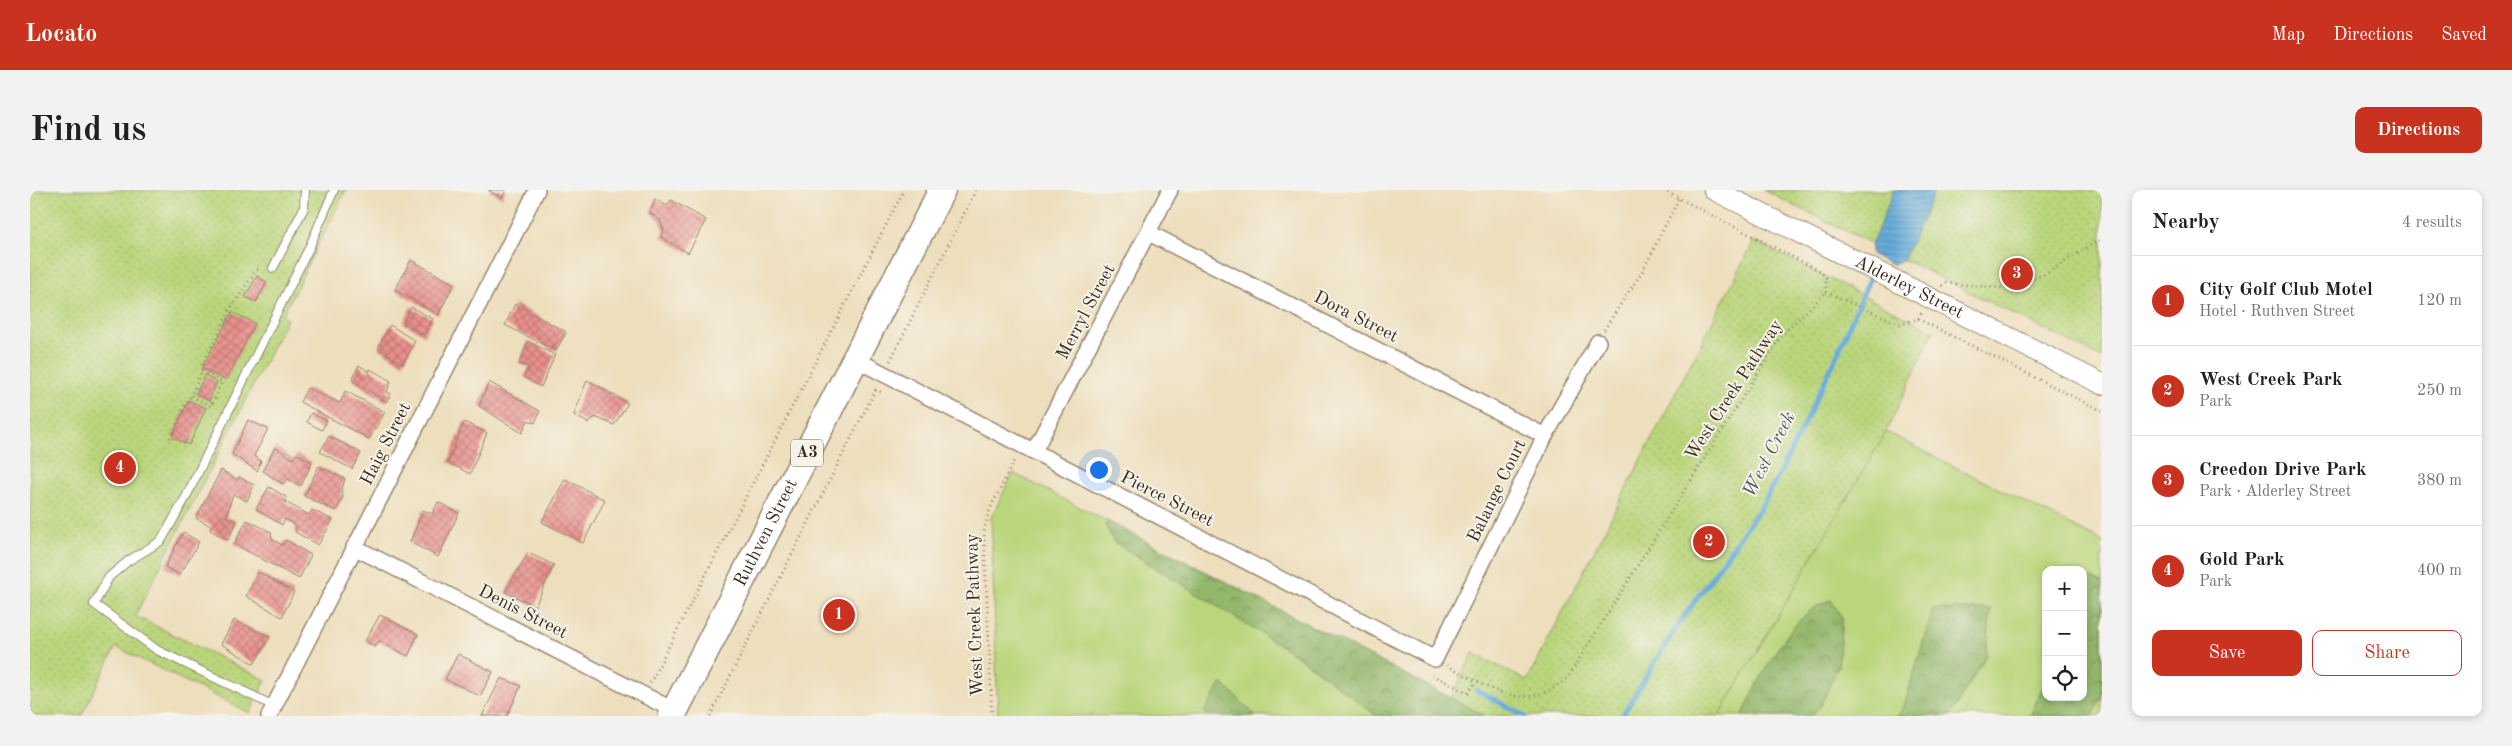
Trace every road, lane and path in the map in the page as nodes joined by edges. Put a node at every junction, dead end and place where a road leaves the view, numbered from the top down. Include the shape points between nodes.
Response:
1 (305, 190) edge
2 (334, 190) edge
3 (537, 190) edge
4 (904, 190) edge
5 (942, 190) edge
6 (976, 190) edge
7 (1170, 190) edge
8 (1664, 190) edge
9 (1714, 190) edge
10 (1680, 198) junction
11 (1149, 232) junction
12 (2102, 238) edge
13 (273, 268) joint
14 (1826, 292) junction
15 (1930, 298) junction
16 (1918, 319) junction
17 (1598, 342) joint
18 (855, 359) junction
19 (202, 371) junction
20 (884, 373) junction
21 (2102, 384) edge
22 (875, 390) dead end
23 (191, 396) junction
24 (2102, 410) edge
25 (1545, 436) junction
26 (170, 438) dead end
27 (1034, 451) junction
28 (1014, 460) dead end
29 (354, 547) junction
30 (1435, 659) junction
31 (1476, 681) junction
32 (1468, 693) dead end
33 (644, 695) junction
34 (272, 711) edge
35 (673, 713) edge
36 (710, 716) edge
37 (992, 716) edge

1 - 13 lane via 304,208
2 - 34 lane via 305,256 161,541 109,577 94,604 157,650
3 - 29 street, Haig Street
4 - 33 path
5 - 18 highway, Ruthven Street / A3
6 - 20 path
7 - 11 street, Merryl Street
8 - 10 path
9 - 15 street, Alderley Street
10 - 14 path via 1820,271 1826,278
10 - 17 path via 1643,270 1609,319
11 - 25 street, Dora Street
11 - 27 street, Merryl Street
12 - 15 path via 2046,274 2005,288 1945,282
13 - 19 path via 256,270 232,306 202,365
14 - 16 path via 1900,324
14 - 31 path, West Creek Pathway via 1781,336 1568,677 1555,690 1538,699 1520,699 1499,693
15 - 16 path
15 - 21 street, Alderley Street
16 - 24 path
17 - 25 street, Balange Court
18 - 20 street, Pierce Street
18 - 35 highway, Ruthven Street / A3
19 - 23 path
19 - 23 path via 222,382 211,406
20 - 27 street, Pierce Street
22 - 36 path
23 - 26 path
25 - 30 street, Balange Court
27 - 30 street, Pierce Street
28 - 37 path, West Creek Pathway via 990,509 984,532
29 - 33 street, Denis Street
29 - 34 street, Haig Street
30 - 31 path, West Creek Pathway
31 - 32 path
33 - 35 street, Denis Street

